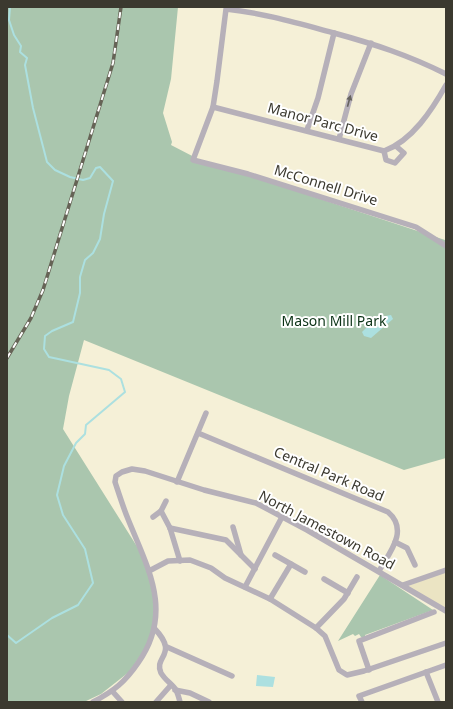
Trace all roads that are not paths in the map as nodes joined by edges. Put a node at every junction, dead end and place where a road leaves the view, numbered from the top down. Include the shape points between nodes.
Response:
1 (334, 33) junction
2 (371, 43) junction
3 (446, 74) edge
4 (446, 85) edge
5 (213, 107) junction
6 (307, 130) junction
7 (339, 139) junction
8 (397, 147) junction
9 (384, 151) junction
10 (446, 246) edge
11 (206, 413) dead end
12 (198, 433) junction
13 (177, 482) junction
14 (166, 501) dead end
15 (161, 511) junction
16 (153, 517) dead end
17 (282, 517) junction
18 (232, 526) dead end
19 (170, 528) junction
20 (395, 542) junction
21 (241, 555) junction
22 (275, 555) dead end
23 (180, 561) junction
24 (291, 564) junction
25 (415, 565) dead end
26 (255, 569) junction
27 (446, 570) edge
28 (149, 571) junction
29 (379, 571) junction
30 (304, 572) dead end
31 (357, 577) dead end
32 (324, 579) dead end
33 (403, 585) junction
34 (245, 587) junction
35 (348, 593) junction
36 (270, 599) junction
37 (446, 610) edge
38 (434, 612) dead end
39 (154, 628) junction
40 (316, 628) junction
41 (446, 643) edge
42 (167, 647) junction
43 (446, 665) edge
44 (369, 670) junction
45 (426, 672) junction
46 (232, 676) dead end
47 (171, 685) junction
48 (176, 690) junction
49 (113, 692) junction
50 (93, 702) edge
51 (122, 702) edge
52 (156, 702) edge
53 (180, 702) edge
54 (209, 702) edge
55 (362, 702) edge
56 (438, 702) edge

1 - 2 street
1 - 5 street via 273,16 226,9
1 - 6 street via 318,98
2 - 3 street via 412,57
7 -> 2 street via 351,94
4 - 8 street, Manor Parc Drive via 426,114
5 - 6 street, Manor Parc Drive
5 - 10 street, McConnell Drive via 193,160 248,174 416,227
6 - 7 street, Manor Parc Drive
7 - 9 street, Manor Parc Drive
8 - 9 street, Manor Parc Drive
8 - 9 street via 404,154 395,163 386,160
11 - 12 street
12 - 13 street
12 - 20 street, Central Park Road via 388,512 399,530
13 - 17 street, North Jamestown Road via 256,503
13 - 28 street, North Jamestown Road via 132,469 116,476 115,482 121,502
14 - 15 street
15 - 16 street
15 - 19 street
17 - 26 street
17 - 29 street, North Jamestown Road
18 - 21 street
19 - 21 street via 226,540
19 - 23 street
20 - 25 street via 406,548
20 - 29 street, Central Park Road
21 - 26 street
22 - 24 street
23 - 28 street via 168,561
23 - 34 street via 190,560 211,568
24 - 30 street
24 - 36 street
26 - 34 street
27 - 33 street
28 - 39 street, North Jamestown Road via 155,596
29 - 33 street, North Jamestown Road
31 - 35 street
32 - 35 street
33 - 37 street, North Jamestown Road
34 - 36 street
35 - 40 street
36 - 40 street
38 - 44 street via 359,640
39 - 42 street via 164,638
39 - 49 street, North Jamestown Road via 144,654
40 - 44 street via 325,636 339,670 347,675
41 - 44 street
42 - 46 street
42 - 47 street via 160,664 161,672
43 - 45 street
45 - 55 street via 360,696
45 - 56 street
47 - 48 street
47 - 52 street
48 - 53 street
48 - 54 street
49 - 50 street, North Jamestown Road
49 - 51 street

